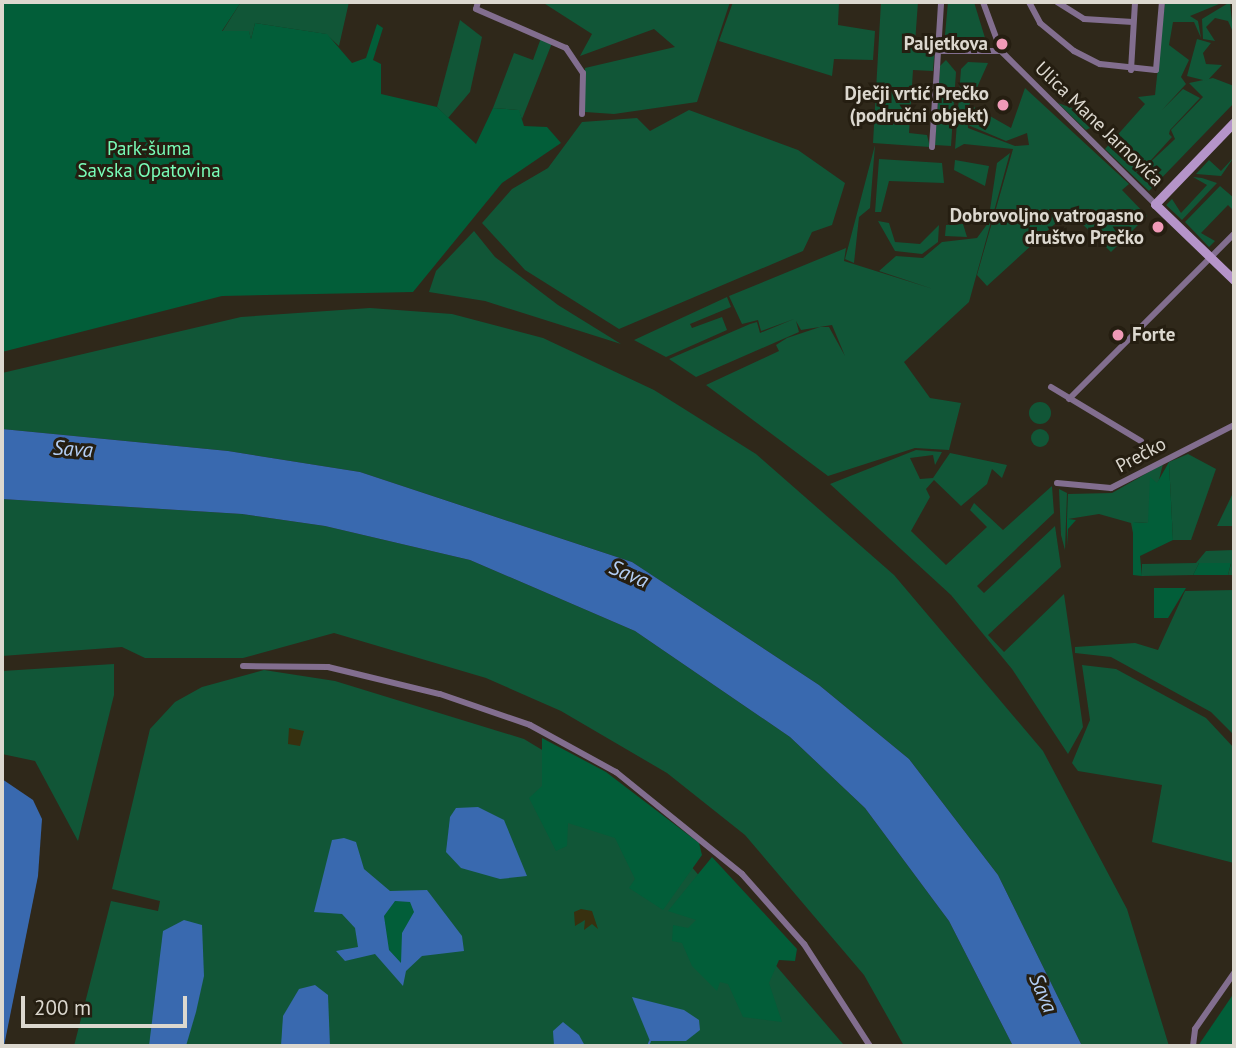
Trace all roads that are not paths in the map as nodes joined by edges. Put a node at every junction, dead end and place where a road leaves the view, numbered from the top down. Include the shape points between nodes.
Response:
1 (478, 2) edge
2 (941, 2) edge
3 (983, 2) edge
4 (1029, 2) edge
5 (1058, 2) edge
6 (1135, 2) edge
7 (1162, 2) edge
8 (1133, 22) junction
9 (938, 51) junction
10 (1001, 51) junction
11 (1131, 70) junction
12 (582, 114) dead end
13 (1234, 122) edge
14 (932, 147) dead end
15 (1155, 204) junction
16 (1234, 234) edge
17 (1211, 258) junction
18 (1234, 280) edge
19 (1051, 387) dead end
20 (1069, 399) junction
21 (1234, 425) edge
22 (1141, 441) dead end
23 (1057, 483) dead end
24 (243, 666) dead end
25 (1234, 973) edge
26 (870, 1046) edge
27 (1193, 1046) edge

1 - 12 street via 476,9 566,48 583,73
2 - 9 street
3 - 10 street, Ulica Mane Jarnovića
4 - 11 street via 1040,23 1074,51
5 - 8 street via 1084,19
6 - 8 street
7 - 11 street via 1156,70
8 - 11 street
9 - 10 street
9 - 14 street
10 - 15 street, Ulica Mane Jarnovića
13 - 15 street
15 - 17 street, Ulica Mane Jarnovića
16 - 17 street
17 - 18 street, Ulica Mane Jarnovića
17 - 20 street
19 - 20 street
20 - 22 street
21 - 23 street, Prečko via 1111,488
24 - 26 street via 328,667 440,694 530,725 616,772 742,874 804,944
25 - 27 street via 1195,1028

